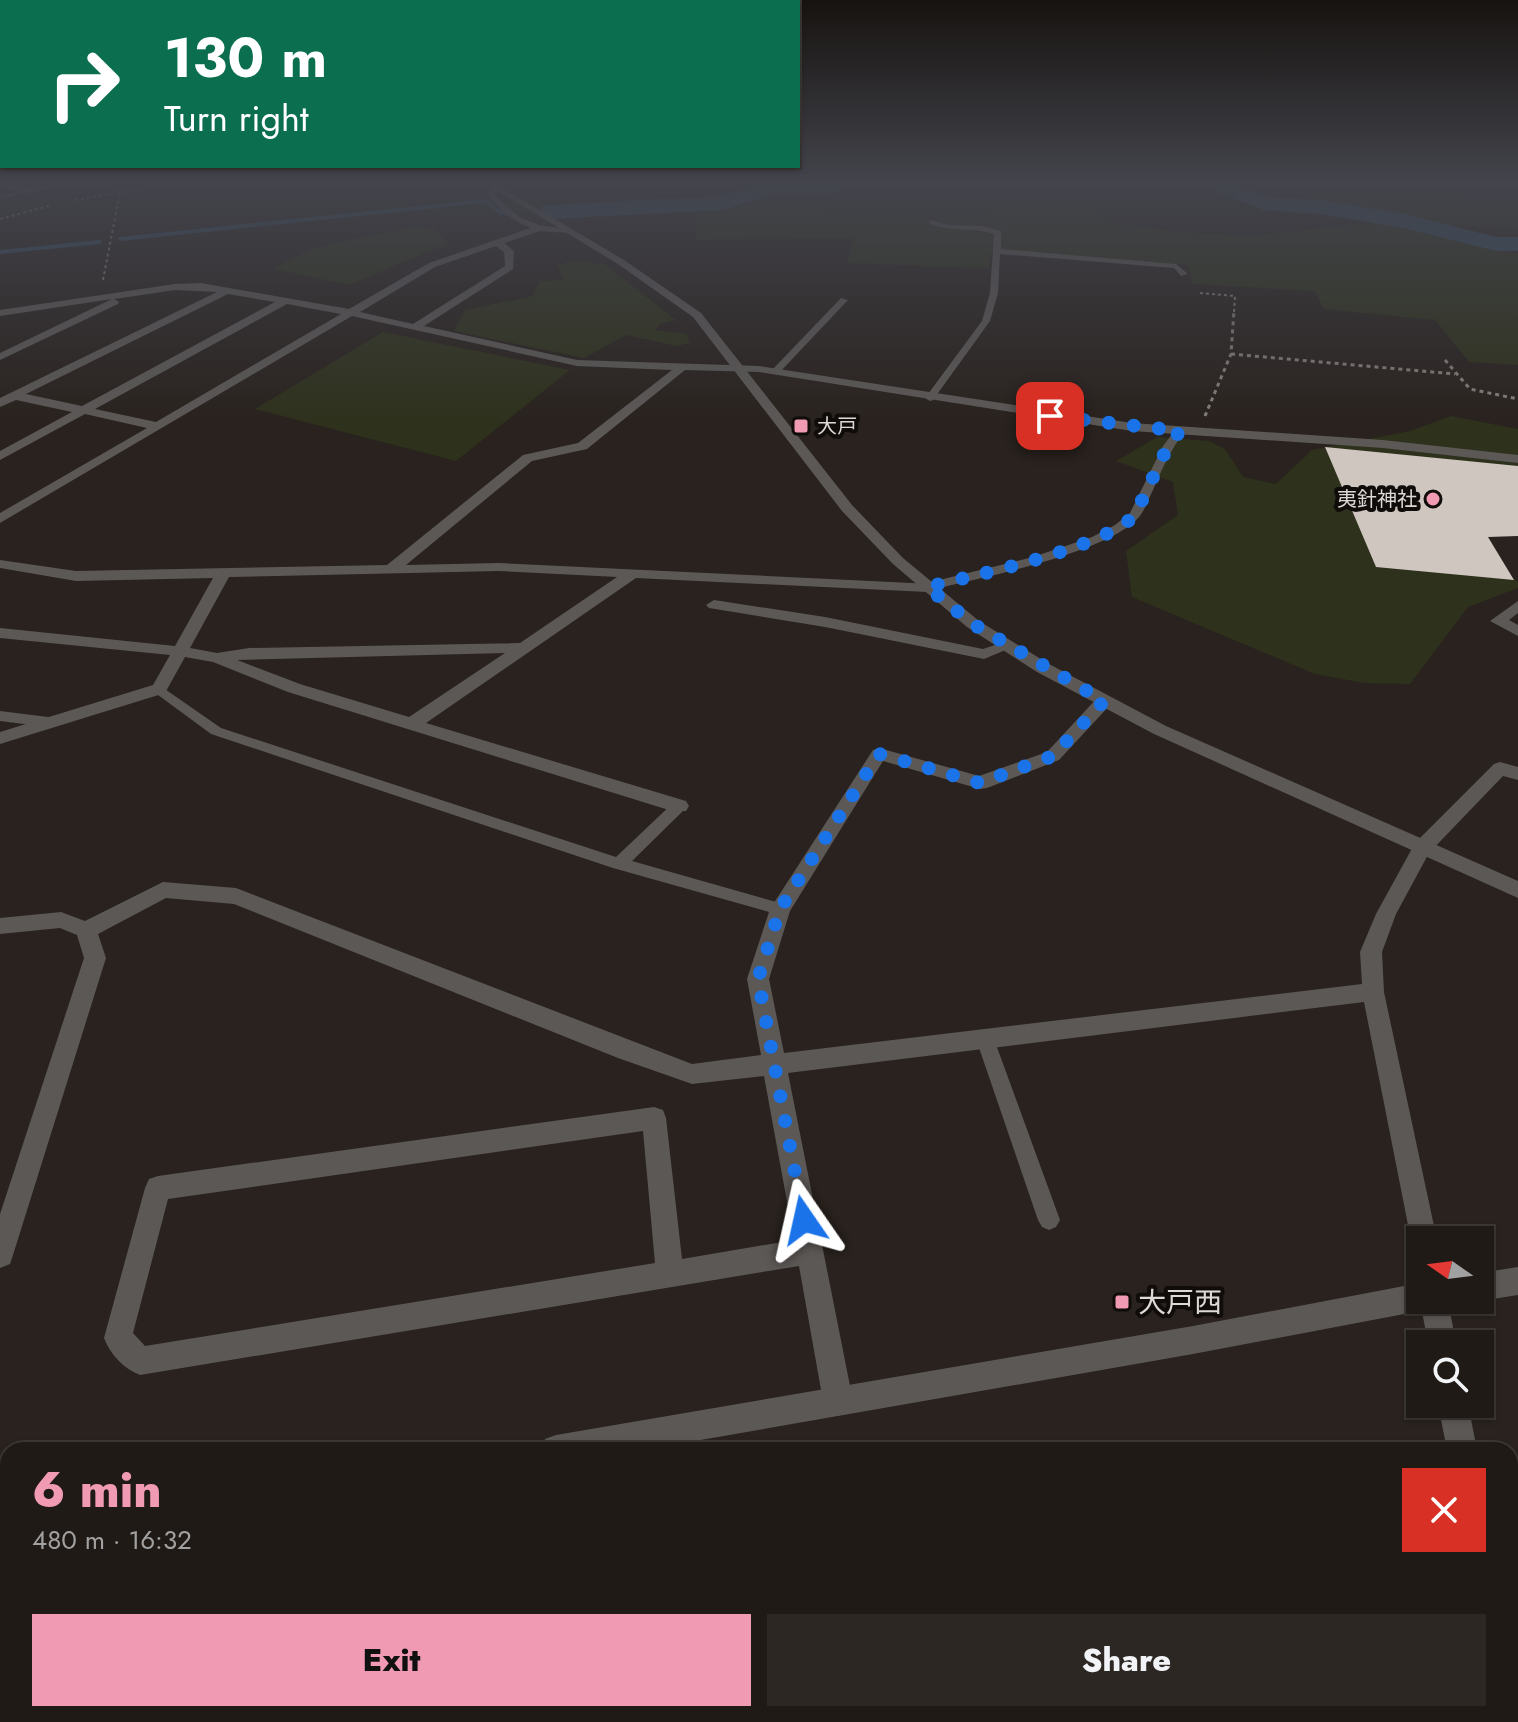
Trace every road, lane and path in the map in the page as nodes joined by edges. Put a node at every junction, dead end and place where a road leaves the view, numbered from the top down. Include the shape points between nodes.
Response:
1 (106, 263) edge
2 (437, 263) edge
3 (510, 263) edge
4 (621, 263) edge
5 (996, 263) edge
6 (1144, 263) edge
7 (1152, 264) junction
8 (1184, 274) dead end
9 (1150, 276) dead end
10 (102, 285) dead end
11 (228, 290) junction
12 (132, 293) junction
13 (1200, 293) dead end
14 (286, 300) junction
15 (844, 300) dead end
16 (351, 312) junction
17 (4, 313) edge
18 (417, 326) junction
19 (1231, 354) junction
20 (0, 357) edge
21 (1445, 360) dead end
22 (681, 368) junction
23 (741, 368) junction
24 (775, 372) junction
25 (1455, 374) junction
26 (0, 392) edge
27 (16, 395) junction
28 (930, 398) junction
29 (1518, 399) edge
30 (0, 403) edge
31 (84, 410) junction
32 (157, 426) junction
33 (1180, 431) junction
34 (1201, 433) junction
35 (0, 456) edge
36 (1518, 459) edge
37 (0, 519) edge
38 (0, 564) edge
39 (391, 569) junction
40 (223, 574) junction
41 (632, 574) junction
42 (927, 587) junction
43 (714, 605) dead end
44 (1518, 606) edge
45 (1518, 631) edge
46 (0, 633) edge
47 (1007, 646) junction
48 (520, 648) junction
49 (179, 651) junction
50 (217, 658) junction
51 (159, 689) junction
52 (1104, 701) junction
53 (0, 716) edge
54 (48, 722) junction
55 (412, 724) junction
56 (0, 738) edge
57 (1518, 774) edge
58 (679, 806) joint
59 (1422, 848) junction
60 (619, 864) junction
61 (1518, 890) edge
62 (780, 909) junction
63 (0, 926) edge
64 (86, 930) junction
65 (1373, 992) junction
66 (985, 1039) junction
67 (774, 1064) junction
68 (1049, 1220) dead end
69 (1421, 1226) edge
70 (810, 1251) junction
71 (0, 1255) edge
72 (670, 1275) junction
73 (1518, 1281) edge
74 (1494, 1285) edge
75 (1406, 1300) edge
76 (838, 1401) junction
77 (1456, 1418) edge
78 (625, 1442) edge
79 (1460, 1442) edge

1 - 10 path
2 - 16 street
3 - 18 street
4 - 23 street via 697,315
5 - 28 lane via 986,321
6 - 7 lane
7 - 8 lane via 1176,266
7 - 9 lane
11 - 12 street via 175,287
11 - 14 street
11 - 27 street
12 - 17 street
12 - 20 street
13 - 19 path via 1235,296
14 - 16 street
14 - 31 street
15 - 24 lane
16 - 18 street
16 - 32 street
18 - 22 street via 577,363
19 - 25 path
19 - 34 path
21 - 25 path
22 - 23 street
22 - 39 street via 582,446 528,458
23 - 24 street
23 - 42 street via 847,508
24 - 28 street
25 - 29 path via 1470,389
26 - 27 street
27 - 30 street
27 - 31 street
28 - 33 street
31 - 32 street
31 - 35 street
32 - 37 street
33 - 34 street
33 - 42 lane via 1127,524 1029,561
34 - 36 street
38 - 40 street via 76,576
39 - 40 street
39 - 41 street via 499,567
40 - 49 street
41 - 42 street
41 - 48 street
42 - 47 street
43 - 47 street via 984,654
44 - 45 street via 1498,621
46 - 49 street
47 - 52 street
48 - 50 street
48 - 55 street
49 - 50 street
49 - 51 street
50 - 55 street
51 - 54 street
51 - 60 lane via 216,731
52 - 59 street
52 - 62 street via 1053,756 980,783 879,754
53 - 54 lane
54 - 56 street
55 - 58 street
57 - 59 street via 1500,768
58 - 60 lane
59 - 61 street
59 - 65 street via 1371,952
60 - 62 lane
62 - 67 street via 758,979
63 - 64 street via 61,920
64 - 67 street via 163,890 236,896 692,1074
64 - 71 street via 95,958
65 - 66 street
65 - 69 street
66 - 67 street
66 - 68 lane
67 - 70 street
70 - 72 street
70 - 76 street
72 - 72 street via 140,1361 118,1338 158,1188 654,1118
73 - 74 street
75 - 76 street
76 - 78 street
77 - 79 street

